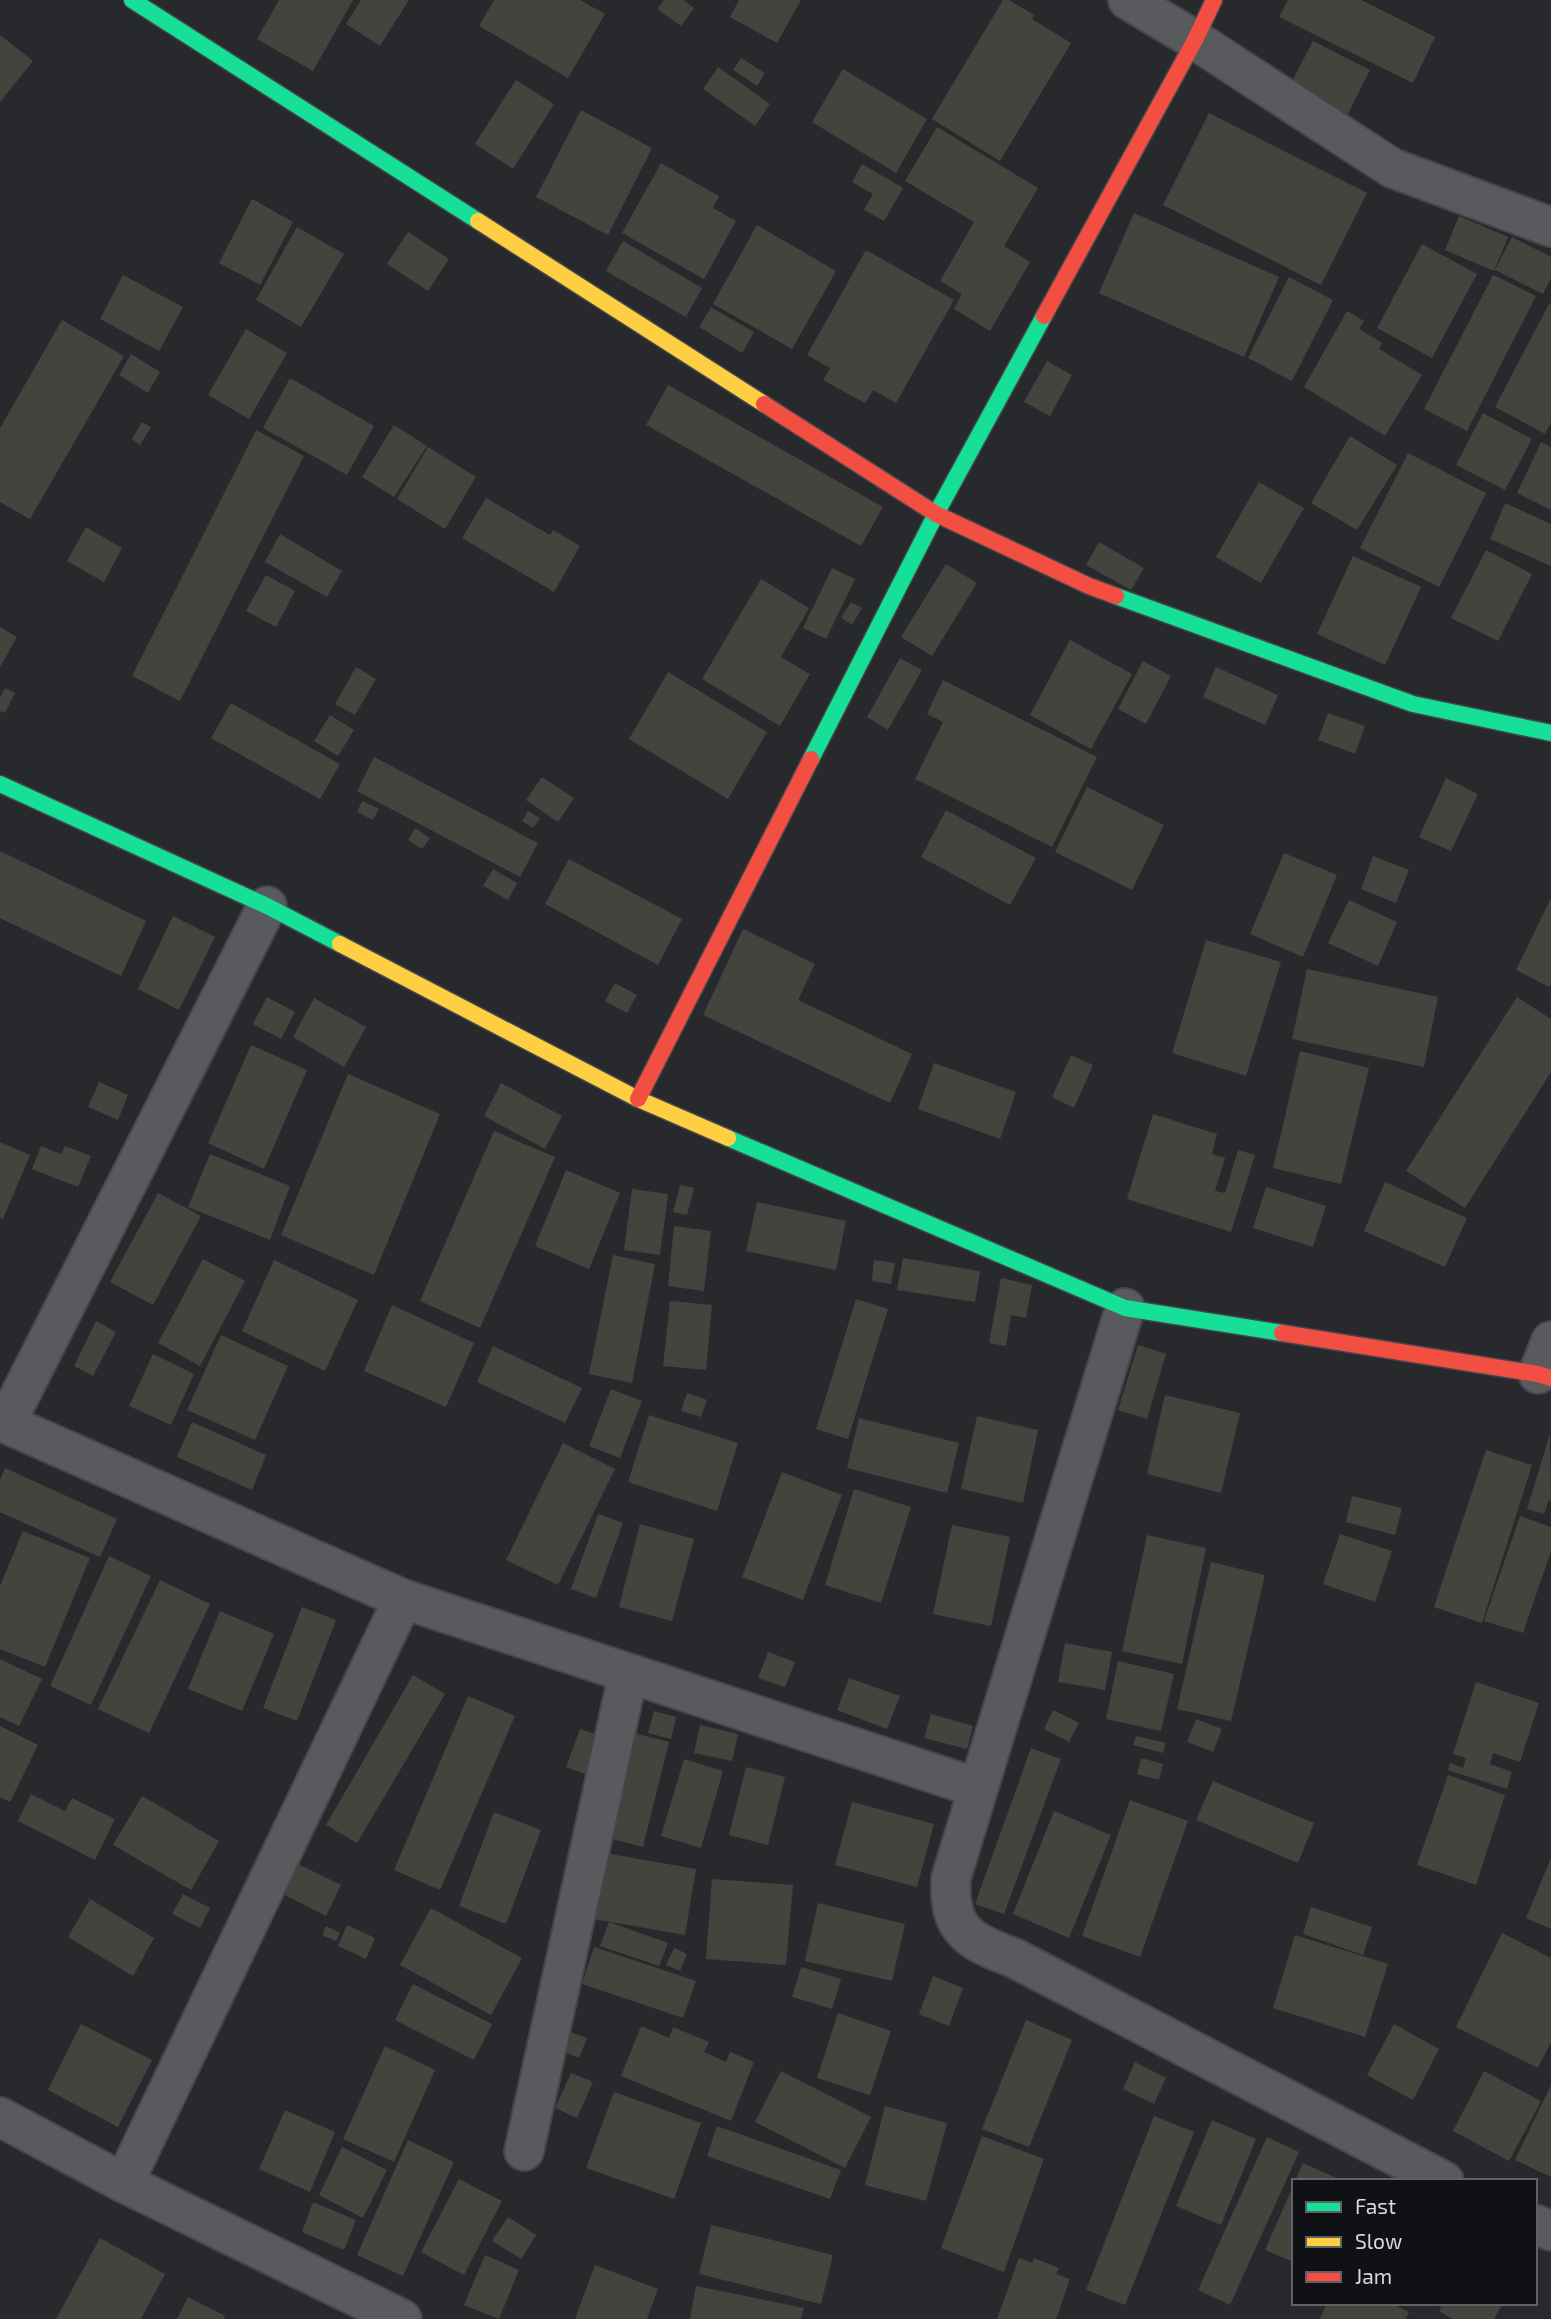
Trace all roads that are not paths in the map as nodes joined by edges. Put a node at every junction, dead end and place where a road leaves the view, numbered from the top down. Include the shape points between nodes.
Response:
1 (132, 0) edge
2 (1128, 0) edge
3 (1214, 0) edge
4 (1195, 40) junction
5 (1551, 226) edge
6 (936, 514) junction
7 (1551, 733) edge
8 (0, 783) edge
9 (267, 906) junction
10 (638, 1099) junction
11 (1125, 1308) junction
12 (1547, 1364) edge
13 (3, 1422) edge
14 (403, 1599) junction
15 (628, 1675) junction
16 (978, 1788) junction
17 (0, 2117) edge
18 (524, 2151) dead end
19 (1440, 2179) edge
20 (124, 2183) junction
21 (402, 2319) edge

1 - 6 street
2 - 4 street
3 - 4 street
4 - 5 street via 1392,168
4 - 6 street
6 - 7 street via 1089,586 1413,705
6 - 10 street
8 - 9 street
9 - 10 street
9 - 13 street
10 - 11 street
11 - 12 street
11 - 16 street
13 - 14 street
14 - 15 street
14 - 20 street
15 - 16 street
15 - 18 street
16 - 19 street via 951,1878 950,1898 953,1916 981,1946 1014,1958
17 - 20 street
20 - 21 street

